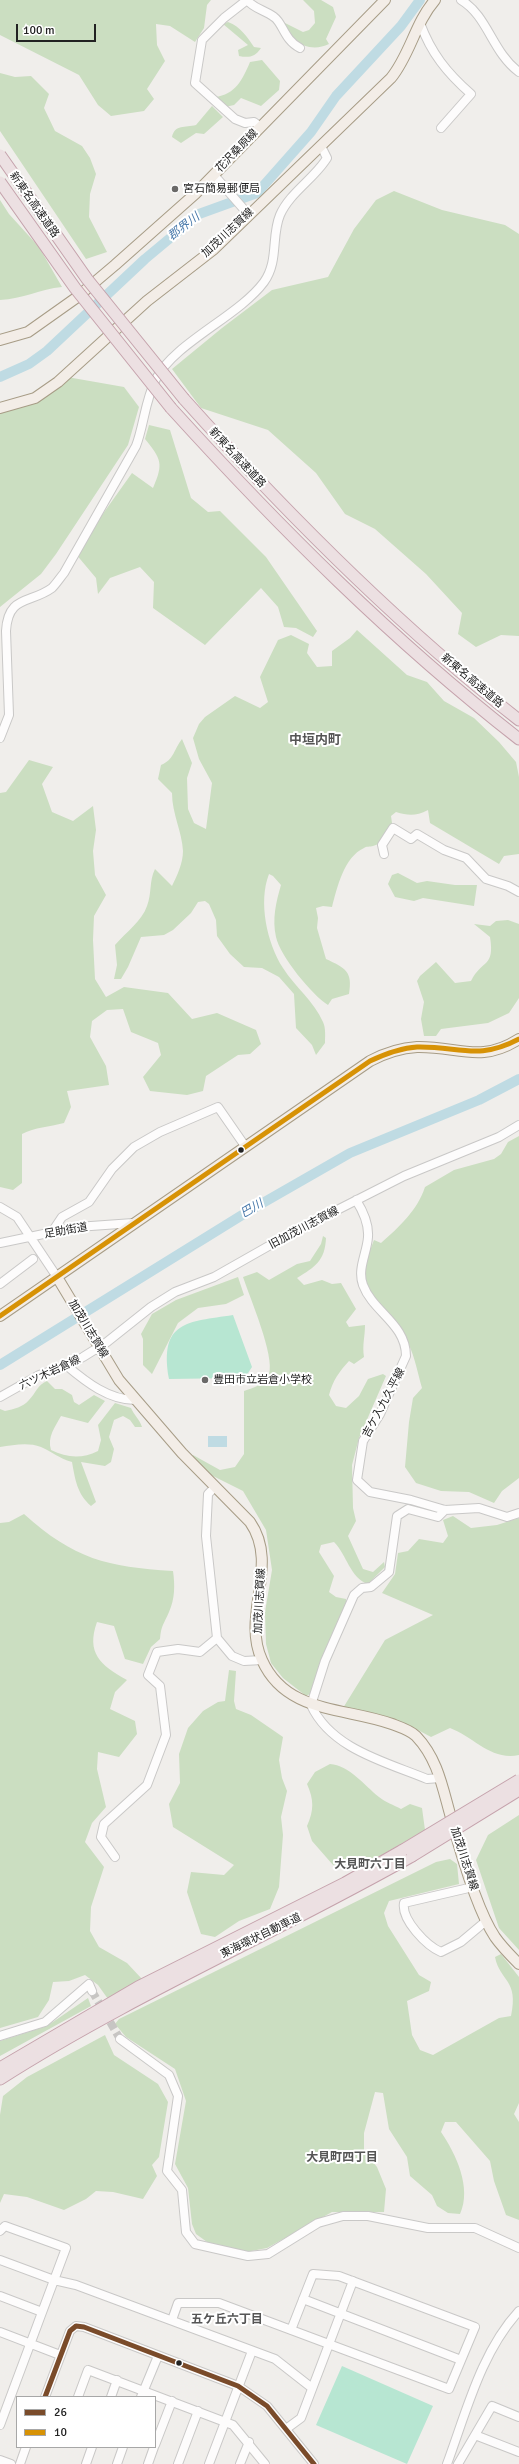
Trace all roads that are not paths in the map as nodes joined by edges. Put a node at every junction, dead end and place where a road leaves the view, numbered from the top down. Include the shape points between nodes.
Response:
1 (247, 0) edge
2 (384, 0) edge
3 (435, 0) edge
4 (461, 0) edge
5 (420, 24) junction
6 (300, 48) dead end
7 (519, 72) edge
8 (261, 127) junction
9 (441, 128) dead end
10 (321, 146) junction
11 (0, 155) edge
12 (215, 177) junction
13 (0, 182) edge
14 (246, 212) junction
15 (0, 340) edge
16 (0, 408) edge
17 (518, 719) edge
18 (0, 738) edge
19 (519, 739) edge
20 (384, 854) dead end
21 (519, 892) edge
22 (519, 1039) edge
23 (519, 1125) edge
24 (245, 1146) junction
25 (356, 1200) junction
26 (0, 1207) edge
27 (133, 1223) junction
28 (52, 1232) junction
29 (31, 1237) junction
30 (0, 1243) edge
31 (33, 1259) dead end
32 (57, 1277) junction
33 (0, 1284) edge
34 (0, 1316) edge
35 (98, 1345) junction
36 (67, 1366) junction
37 (0, 1397) edge
38 (135, 1400) junction
39 (215, 1487) junction
40 (445, 1510) junction
41 (519, 1513) edge
42 (217, 1638) junction
43 (262, 1660) junction
44 (310, 1705) junction
45 (440, 1778) junction
46 (519, 1780) edge
47 (519, 1790) edge
48 (407, 1853) junction
49 (115, 1857) dead end
50 (474, 1887) junction
51 (486, 1921) junction
52 (519, 1964) edge
53 (92, 1991) dead end
54 (0, 2036) edge
55 (120, 2039) tunnel mouth
56 (0, 2068) edge
57 (0, 2079) edge
58 (0, 2231) edge
59 (519, 2248) edge
60 (0, 2260) edge
61 (54, 2280) junction
62 (353, 2281) junction
63 (0, 2296) edge
64 (303, 2299) junction
65 (519, 2311) edge
66 (42, 2312) junction
67 (340, 2313) junction
68 (172, 2320) junction
69 (291, 2330) junction
70 (1, 2335) edge
71 (31, 2343) junction
72 (329, 2344) junction
73 (252, 2351) junction
74 (60, 2356) junction
75 (158, 2356) junction
76 (461, 2360) junction
77 (117, 2380) junction
78 (238, 2386) junction
79 (312, 2388) junction
80 (143, 2394) edge
81 (45, 2396) edge
82 (78, 2396) edge
83 (111, 2396) edge
84 (156, 2397) edge
85 (172, 2401) junction
86 (198, 2411) junction
87 (519, 2417) edge
88 (225, 2422) junction
89 (0, 2425) edge
90 (286, 2429) junction
91 (475, 2435) junction
92 (248, 2442) junction
93 (156, 2443) edge
94 (26, 2448) edge
95 (92, 2448) edge
96 (123, 2448) edge
97 (154, 2448) edge
98 (519, 2452) edge
99 (0, 2460) edge
100 (11, 2464) edge
101 (20, 2464) edge
102 (86, 2464) edge
103 (117, 2464) edge
104 (148, 2464) edge
105 (178, 2464) edge
106 (209, 2464) edge
107 (240, 2464) edge
108 (265, 2464) edge
109 (314, 2464) edge
110 (447, 2464) edge
111 (458, 2464) edge

1 - 6 street via 252,6 275,17 282,31
1 - 8 street via 202,40 195,83 235,119 245,124 254,122
2 - 8 main road, 花沢桑原線
3 - 5 main road, 加茂川志賀線
4 - 7 street via 472,8 501,56
5 - 9 street via 436,59 471,94
5 - 10 main road, 加茂川志賀線 via 398,69
8 - 12 main road, 花沢桑原線
10 - 14 main road, 加茂川志賀線
10 - 18 street via 325,161 281,213 276,225 274,256 265,280 248,298 162,370 150,393 136,446 64,573 53,587 18,603 11,610 6,631 9,715
11 - 17 highway, 新東名高速道路, bridge via 87,279 184,399 245,468 382,603
12 - 14 street
12 - 15 main road, 花沢桑原線 via 76,298 28,332
13 - 19 highway, 新東名高速道路, bridge via 75,288 171,408 296,542 361,605
14 - 16 main road, 加茂川志賀線 via 214,249 147,301 58,382 35,398
20 - 21 street via 382,844 393,828 411,839 417,834 444,850 466,858 486,879
22 - 24 main road via 506,1047 480,1054 418,1047 387,1053 356,1068
23 - 25 street, 旧加茂川志賀線 via 499,1137 421,1168
24 - 27 main road
24 - 28 street via 218,1107 168,1129 134,1147 112,1168 89,1202 62,1217
25 - 35 street, 旧加茂川志賀線 via 214,1277 175,1292
25 - 40 street, 吉ケ入九久平線 via 364,1212 368,1237 362,1283 402,1337 406,1347 406,1356 380,1414 363,1442 357,1480 370,1492
26 - 29 street via 17,1217
27 - 28 street, 足助街道 via 77,1227
27 - 32 main road
28 - 29 street, 足助街道
29 - 30 street, 足助街道
29 - 32 street
31 - 33 street
32 - 34 main road
32 - 35 main road, 加茂川志賀線
35 - 36 street, 六ツ木岩倉線
35 - 38 main road, 加茂川志賀線 via 119,1380
36 - 37 street, 六ツ木岩倉線 via 39,1375
36 - 38 street via 91,1386 127,1400
38 - 39 main road, 加茂川志賀線
39 - 42 street via 208,1494 206,1536
39 - 43 main road, 加茂川志賀線 via 250,1522 261,1541 263,1552 256,1625
40 - 41 street via 479,1508 507,1517
40 - 44 street via 438,1517 408,1509 397,1516 389,1572 371,1587 362,1588 354,1595 325,1661
42 - 43 street via 232,1656 244,1661
42 - 49 street via 200,1652 178,1649 157,1652 148,1675 160,1686 166,1735 147,1786 104,1824 101,1837
43 - 44 main road, 加茂川志賀線 via 284,1689
44 - 45 street via 317,1720 350,1747 427,1779
44 - 45 main road, 加茂川志賀線 via 383,1721 414,1734 430,1754
45 - 50 main road, 加茂川志賀線
46 - 48 highway, 東海環状自動車道, bridge
47 - 48 highway, 東海環状自動車道, bridge
48 - 56 highway, 東海環状自動車道 via 138,1987
48 - 57 highway, 東海環状自動車道 via 276,1930 117,2010
50 - 51 main road, 加茂川志賀線
50 - 51 street via 404,1903 408,1921 433,1949 441,1952 461,1942
51 - 52 main road, 加茂川志賀線 via 495,1937
53 - 54 street via 89,1984 45,2022
55 - 59 street via 169,2075 178,2096 167,2171 182,2190 186,2232 195,2244 248,2256 268,2254 318,2223 343,2216 368,2216 428,2228 475,2228
58 - 61 street via 5,2226 66,2248
60 - 61 street
61 - 66 street
61 - 68 street via 76,2284
62 - 64 street via 339,2276 313,2274
62 - 67 street
62 - 76 street via 475,2327
63 - 66 street
64 - 67 street
64 - 69 street
65 - 110 street via 500,2335 486,2361
66 - 71 street
67 - 72 street
67 - 76 street
68 - 69 street via 178,2303 219,2303
68 - 73 street
69 - 72 street
70 - 71 street
71 - 74 street
71 - 89 street
72 - 76 street via 449,2389
72 - 79 street
73 - 78 street
73 - 79 street via 275,2359
74 - 75 street via 70,2331 76,2326
74 - 81 street
75 - 78 street
75 - 80 street
77 - 80 street
77 - 82 street via 88,2370
77 - 83 street
78 - 88 street
78 - 90 street via 267,2406
79 - 90 street via 301,2418
84 - 85 street
85 - 86 street
85 - 93 street
86 - 88 street
86 - 105 street
87 - 91 street via 492,2406
88 - 92 street via 233,2425
88 - 106 street
90 - 109 street
91 - 98 street
91 - 111 street
92 - 107 street
92 - 108 street
94 - 101 street
95 - 102 street
96 - 103 street
97 - 104 street
99 - 100 street

